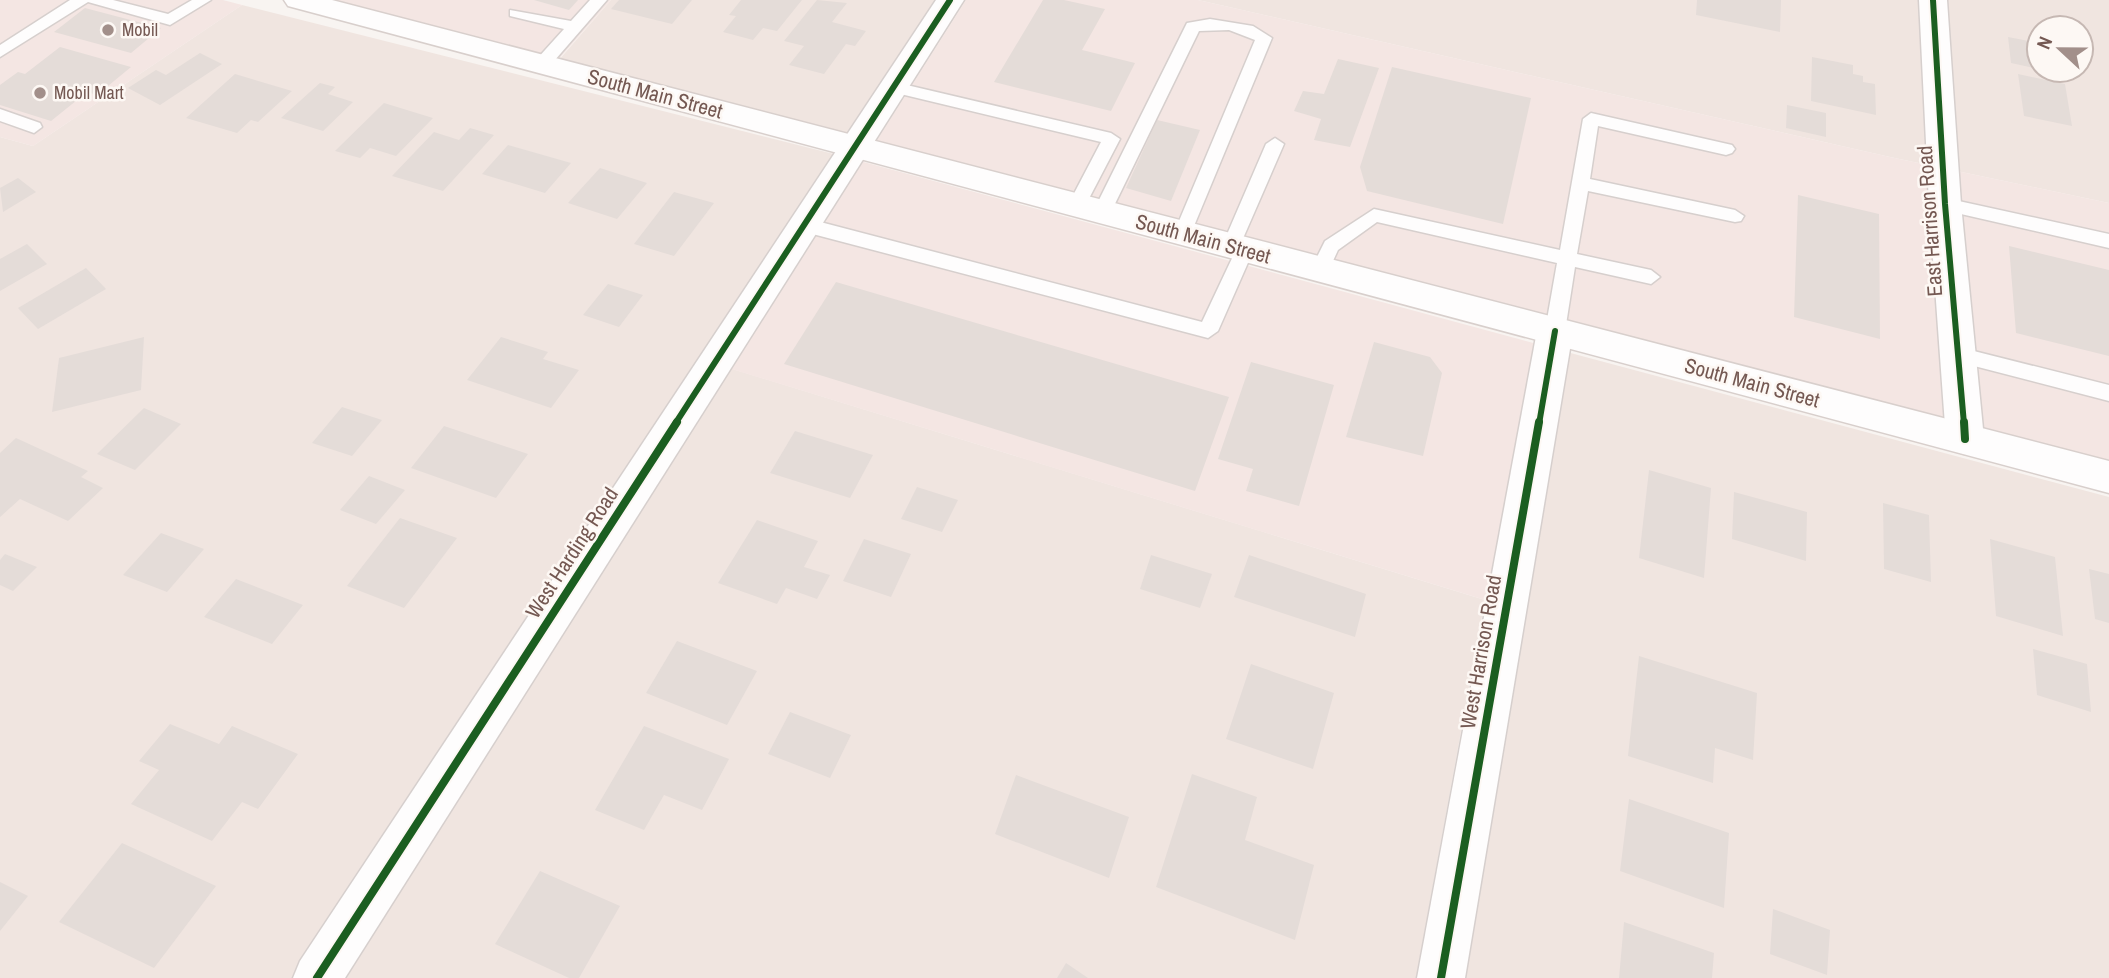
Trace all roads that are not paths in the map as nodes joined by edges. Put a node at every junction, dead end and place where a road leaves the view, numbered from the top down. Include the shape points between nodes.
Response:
1 (81, 0) edge
2 (94, 0) edge
3 (203, 0) edge
4 (298, 0) edge
5 (598, 0) edge
6 (950, 0) edge
7 (1933, 0) edge
8 (516, 13) dead end
9 (575, 27) junction
10 (0, 52) edge
11 (542, 64) junction
12 (894, 88) junction
13 (0, 115) edge
14 (34, 127) dead end
15 (1275, 144) dead end
16 (855, 147) junction
17 (1726, 149) dead end
18 (1581, 183) junction
19 (1945, 204) junction
20 (1089, 209) junction
21 (1735, 216) dead end
22 (805, 225) junction
23 (1183, 233) junction
24 (2109, 241) edge
25 (1238, 248) junction
26 (1568, 256) junction
27 (1320, 269) junction
28 (1651, 276) dead end
29 (1555, 331) junction
30 (1958, 355) junction
31 (2109, 393) edge
32 (1965, 439) junction
33 (2109, 477) edge
34 (317, 978) edge
35 (1441, 978) edge

1 - 10 lane
2 - 3 lane via 170,20
4 - 11 street, South Main Street
5 - 9 lane
6 - 12 street, West Harding Road
7 - 19 street, East Harrison Road
8 - 9 lane
9 - 11 lane
11 - 16 street, South Main Street
12 - 16 street, West Harding Road
12 - 20 lane via 1111,139
13 - 14 lane
15 - 25 lane
16 - 20 street, South Main Street
16 - 22 street, West Harding Road
17 - 18 lane via 1591,119
18 - 21 lane
18 - 26 lane
19 - 24 lane
19 - 30 street, East Harrison Road
20 - 23 street, South Main Street
20 - 23 lane via 1193,27 1209,22 1256,32 1264,37
22 - 25 lane via 1208,331
22 - 34 street, West Harding Road
23 - 25 street, South Main Street
25 - 27 street, South Main Street
26 - 27 lane via 1374,215 1331,246
26 - 28 lane
26 - 29 lane
27 - 29 street, South Main Street
29 - 32 street, South Main Street
29 - 35 street, West Harrison Road
30 - 31 lane
30 - 32 street, East Harrison Road
32 - 33 street, South Main Street

